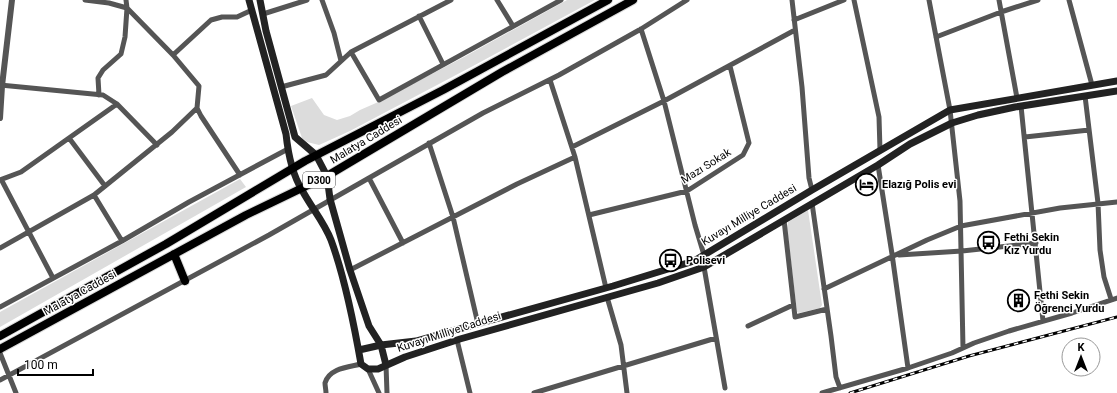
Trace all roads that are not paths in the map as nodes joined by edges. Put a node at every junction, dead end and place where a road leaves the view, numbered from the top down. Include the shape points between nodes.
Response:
1 (12, 0) edge
2 (85, 0) edge
3 (126, 0) edge
4 (249, 0) edge
5 (260, 0) edge
6 (307, 0) edge
7 (322, 0) edge
8 (450, 0) edge
9 (497, 0) edge
10 (561, 0) edge
11 (608, 0) edge
12 (633, 0) edge
13 (687, 0) edge
14 (792, 0) edge
15 (844, 0) edge
16 (854, 0) edge
17 (929, 0) edge
18 (999, 0) edge
19 (1038, 0) edge
20 (1069, 0) edge
21 (127, 8) junction
22 (252, 10) junction
23 (1001, 12) junction
24 (263, 14) junction
25 (419, 16) junction
26 (794, 20) junction
27 (513, 26) junction
28 (641, 29) junction
29 (795, 30) junction
30 (936, 37) junction
31 (351, 52) junction
32 (173, 55) junction
33 (341, 62) junction
34 (443, 64) junction
35 (730, 66) junction
36 (550, 80) junction
37 (1117, 81) edge
38 (1092, 85) junction
39 (1, 86) edge
40 (281, 87) junction
41 (1117, 91) edge
42 (99, 95) junction
43 (1085, 96) junction
44 (1017, 98) junction
45 (664, 102) junction
46 (117, 104) junction
47 (1021, 106) junction
48 (197, 108) junction
49 (950, 110) junction
50 (0, 118) edge
51 (952, 123) junction
52 (1089, 130) junction
53 (1025, 137) junction
54 (68, 138) junction
55 (429, 143) junction
56 (157, 145) junction
57 (572, 147) junction
58 (288, 149) junction
59 (880, 150) junction
60 (316, 155) junction
61 (575, 157) junction
62 (878, 165) junction
63 (293, 167) junction
64 (240, 175) junction
65 (327, 176) junction
66 (369, 178) junction
67 (1, 181) edge
68 (105, 186) junction
69 (301, 188) junction
70 (812, 190) junction
71 (687, 192) junction
72 (94, 195) junction
73 (330, 199) junction
74 (1117, 202) edge
75 (812, 203) junction
76 (1098, 204) junction
77 (314, 209) junction
78 (1033, 213) junction
79 (589, 215) junction
80 (453, 217) junction
81 (784, 220) junction
82 (961, 226) junction
83 (29, 232) junction
84 (122, 241) junction
85 (403, 243) junction
86 (1036, 243) junction
87 (0, 248) edge
88 (962, 251) junction
89 (174, 254) junction
90 (704, 255) junction
91 (894, 256) junction
92 (704, 267) junction
93 (350, 270) junction
94 (52, 278) junction
95 (185, 280) junction
96 (606, 288) junction
97 (824, 289) junction
98 (607, 297) junction
99 (1114, 299) edge
100 (793, 305) junction
101 (0, 307) edge
102 (827, 309) junction
103 (1043, 321) junction
104 (478, 324) junction
105 (748, 326) dead end
106 (0, 336) edge
107 (716, 338) junction
108 (457, 340) junction
109 (381, 345) junction
110 (963, 348) junction
111 (0, 349) edge
112 (359, 350) junction
113 (0, 352) edge
114 (362, 364) junction
115 (386, 365) junction
116 (623, 367) junction
117 (908, 368) junction
118 (368, 369) junction
119 (9, 376) junction
120 (0, 380) edge
121 (725, 388) dead end
122 (840, 388) junction
123 (16, 393) edge
124 (326, 393) edge
125 (379, 393) edge
126 (387, 393) edge
127 (470, 393) edge
128 (534, 393) edge
129 (627, 393) edge
130 (822, 393) edge

1 - 39 street
2 - 21 street
3 - 21 street
4 - 22 main road
5 - 24 main road
6 - 24 street
7 - 33 street
8 - 25 street
9 - 27 street
10 - 27 street
11 - 60 highway, Malatya Caddesi / D300 via 443,90
12 - 65 highway, Malatya Caddesi / D300 via 502,72
13 - 28 street
14 - 26 street
15 - 26 street
16 - 59 street via 879,117
17 - 30 street
18 - 23 street
19 - 23 street
20 - 38 street
21 - 32 street
21 - 42 street via 121,54 98,78
22 - 32 street via 237,17 211,20
22 - 58 main road
23 - 30 street
23 - 44 street
24 - 40 main road
25 - 31 street
25 - 34 street
26 - 29 street
27 - 34 street
28 - 36 street
28 - 45 street
29 - 35 street
29 - 70 street
30 - 49 street
31 - 33 street
31 - 34 street via 379,100
32 - 48 street via 199,86
33 - 40 street via 326,75
35 - 45 street
35 - 71 street, Mazı Sokak via 749,143 743,155
36 - 55 street
36 - 57 street
37 - 38 main road, Kuvayı Milliye Caddesi
38 - 44 main road, Kuvayı Milliye Caddesi
39 - 42 street
39 - 50 street
40 - 60 main road via 295,137
41 - 43 main road, Kuvayı Milliye Caddesi
42 - 46 street via 104,95
43 - 47 main road, Kuvayı Milliye Caddesi
43 - 52 street
44 - 49 main road, Kuvayı Milliye Caddesi
45 - 57 street
45 - 71 street
46 - 54 street
46 - 56 street
47 - 51 main road, Kuvayı Milliye Caddesi
47 - 53 street
48 - 56 street
48 - 64 street
49 - 51 street
49 - 59 main road, Kuvayı Milliye Caddesi
51 - 62 main road, Kuvayı Milliye Caddesi via 910,144
51 - 82 street
52 - 53 street
52 - 76 street
53 - 78 street
54 - 67 street via 21,172
54 - 68 street
55 - 66 street
55 - 80 street
56 - 68 street
57 - 61 street
58 - 63 main road
58 - 64 street
59 - 70 main road, Kuvayı Milliye Caddesi
60 - 63 highway, Malatya Caddesi / D300
60 - 65 main road, Kuvayı Milliye Caddesi
61 - 79 street
61 - 80 street
62 - 75 main road, Kuvayı Milliye Caddesi
62 - 91 street
63 - 69 main road
63 - 106 highway, Malatya Caddesi / D300 via 166,244
64 - 84 street
65 - 69 highway, Malatya Caddesi / D300
65 - 73 main road, Kuvayı Milliye Caddesi
66 - 73 street
66 - 85 street
67 - 83 street
68 - 72 street
69 - 77 main road
69 - 89 highway, Malatya Caddesi / D300
70 - 90 main road, Kuvayı Milliye Caddesi
71 - 79 street, Mazı Sokak
71 - 90 street
72 - 83 street
72 - 84 street
73 - 77 street
73 - 93 main road, Kuvayı Milliye Caddesi
74 - 76 street
75 - 81 main road, Kuvayı Milliye Caddesi
75 - 97 street
76 - 78 street
76 - 99 street via 1104,277
77 - 95 street
77 - 112 main road via 331,240
78 - 82 street
78 - 86 street
79 - 96 street
80 - 85 street
80 - 104 street
81 - 92 main road, Kuvayı Milliye Caddesi
81 - 100 street
82 - 88 street
82 - 91 street
83 - 87 street
83 - 94 street
84 - 94 street
85 - 93 street
86 - 88 street
86 - 103 street
88 - 91 street
88 - 110 street
89 - 95 highway
89 - 111 highway, Malatya Caddesi / D300
90 - 92 street
90 - 96 main road, Kuvayı Milliye Caddesi via 694,261
91 - 97 street
91 - 117 street
92 - 98 main road, Kuvayı Milliye Caddesi
92 - 107 street
93 - 109 main road, Kuvayı Milliye Caddesi via 369,326
94 - 101 street
95 - 119 street
96 - 104 main road, Kuvayı Milliye Caddesi
97 - 102 street
98 - 108 main road, Kuvayı Milliye Caddesi
98 - 116 street via 621,345
99 - 103 street
100 - 102 street via 795,317
100 - 105 street
102 - 122 street via 836,377
103 - 110 street
104 - 109 main road, Kuvayı Milliye Caddesi via 416,342
107 - 116 street
107 - 121 street
108 - 115 main road, Kuvayı Milliye Caddesi
108 - 127 street
109 - 112 main road, Kuvayı Milliye Caddesi
109 - 115 main road, Kuvayı Milliye Caddesi
110 - 117 street
112 - 114 main road
113 - 119 street
114 - 118 main road
114 - 124 street via 337,370 325,384
115 - 118 main road, Kuvayı Milliye Caddesi via 378,369
115 - 126 street
116 - 128 street
116 - 129 street
117 - 122 street
118 - 125 street
119 - 120 street
119 - 123 street
122 - 130 street

